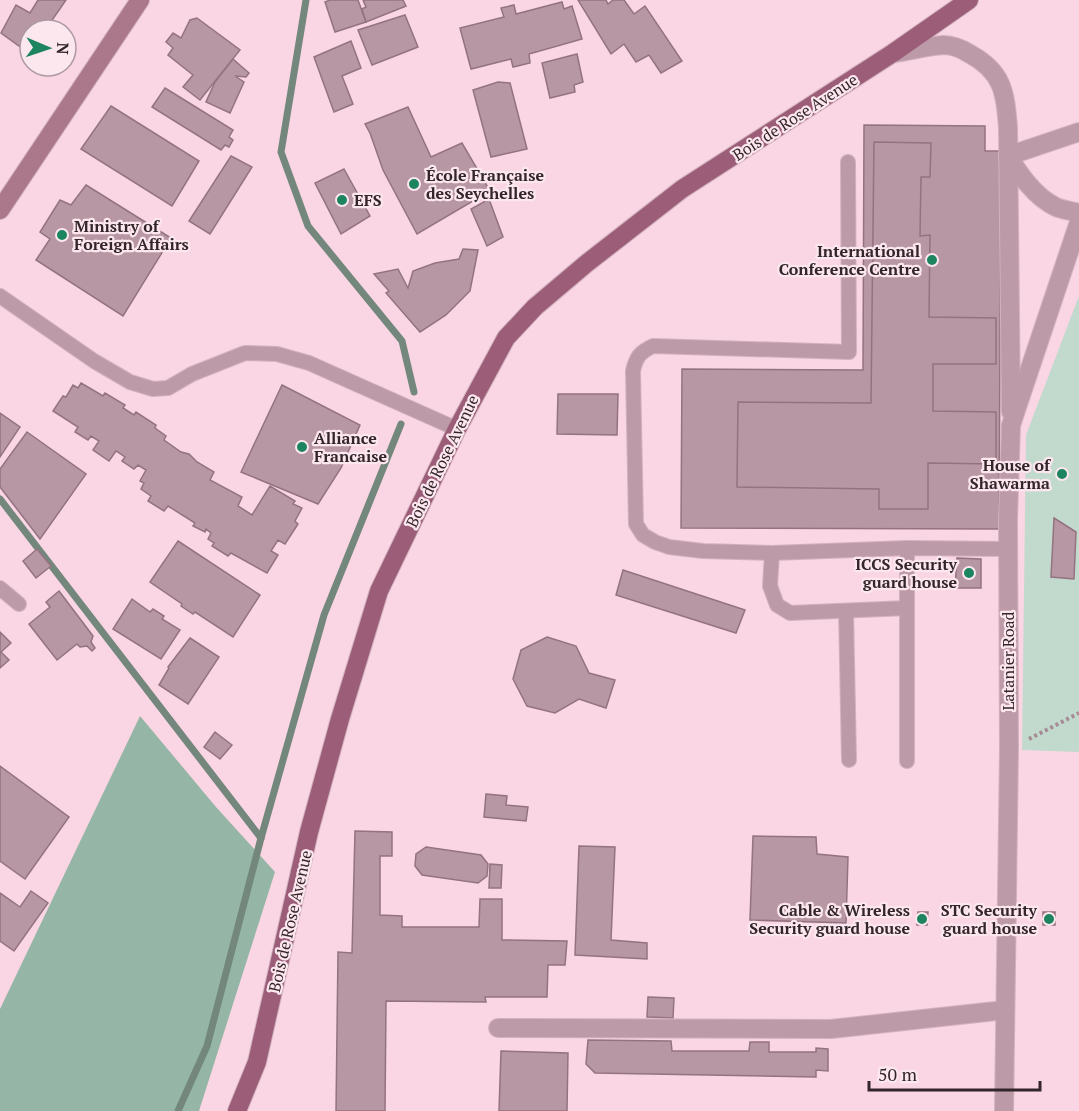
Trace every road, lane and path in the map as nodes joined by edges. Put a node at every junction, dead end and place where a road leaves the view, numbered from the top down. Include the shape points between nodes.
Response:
1 (140, 0) edge
2 (957, 0) edge
3 (969, 0) edge
4 (944, 16) junction
5 (893, 53) junction
6 (1079, 132) edge
7 (1008, 156) junction
8 (848, 162) dead end
9 (0, 210) edge
10 (1079, 213) edge
11 (1079, 222) edge
12 (0, 296) edge
13 (1011, 425) junction
14 (457, 429) junction
15 (907, 548) junction
16 (1008, 549) junction
17 (772, 553) junction
18 (0, 588) edge
19 (19, 604) dead end
20 (908, 608) junction
21 (846, 610) junction
22 (1079, 713) edge
23 (1009, 749) junction
24 (849, 760) dead end
25 (907, 761) dead end
26 (1005, 1010) junction
27 (498, 1028) dead end
28 (237, 1111) edge
29 (1004, 1111) edge

1 - 9 main road
2 - 4 main road, Bois de Rose Avenue
3 - 4 main road, Bois de Rose Avenue
4 - 5 main road, Bois de Rose Avenue
5 - 7 street via 946,45 962,49 989,66 1005,96
5 - 14 main road, Bois de Rose Avenue via 682,189 579,270 506,338
6 - 7 street
7 - 10 street via 1020,176 1045,200 1057,208
7 - 13 street
8 - 17 lane via 849,352 653,346 636,358 633,371 636,524 643,535 655,543 680,548
11 - 13 street, Latanier Road
12 - 14 lane via 94,361 130,382 153,389 168,388 245,353 277,354 309,363
13 - 16 street, Latanier Road
14 - 28 main road, Bois de Rose Avenue via 379,591 309,832 257,1062
15 - 16 lane
15 - 17 lane
15 - 20 lane
16 - 23 street, Latanier Road
17 - 21 lane via 770,586 777,605 790,613
18 - 19 lane
20 - 21 lane
20 - 25 lane
21 - 24 lane
22 - 23 path
23 - 26 street, Latanier Road
26 - 27 street via 831,1029
26 - 29 street, Latanier Road

